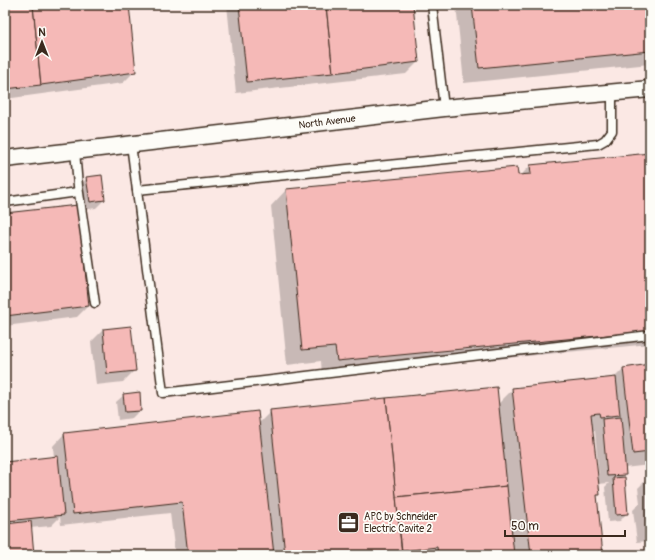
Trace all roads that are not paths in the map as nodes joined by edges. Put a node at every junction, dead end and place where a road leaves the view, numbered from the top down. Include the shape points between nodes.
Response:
1 (432, 5) edge
2 (650, 89) edge
3 (612, 92) junction
4 (444, 108) junction
5 (131, 144) junction
6 (76, 151) junction
7 (5, 159) edge
8 (137, 190) junction
9 (78, 192) junction
10 (5, 202) edge
11 (95, 303) dead end
12 (650, 335) edge

1 - 4 lane
2 - 3 street, North Avenue
3 - 4 street, North Avenue
3 - 8 lane via 612,131 598,144
4 - 5 street, North Avenue
5 - 6 street, North Avenue
5 - 8 lane
6 - 7 street, North Avenue
6 - 9 lane
8 - 12 lane via 163,393
9 - 10 lane
9 - 11 lane

